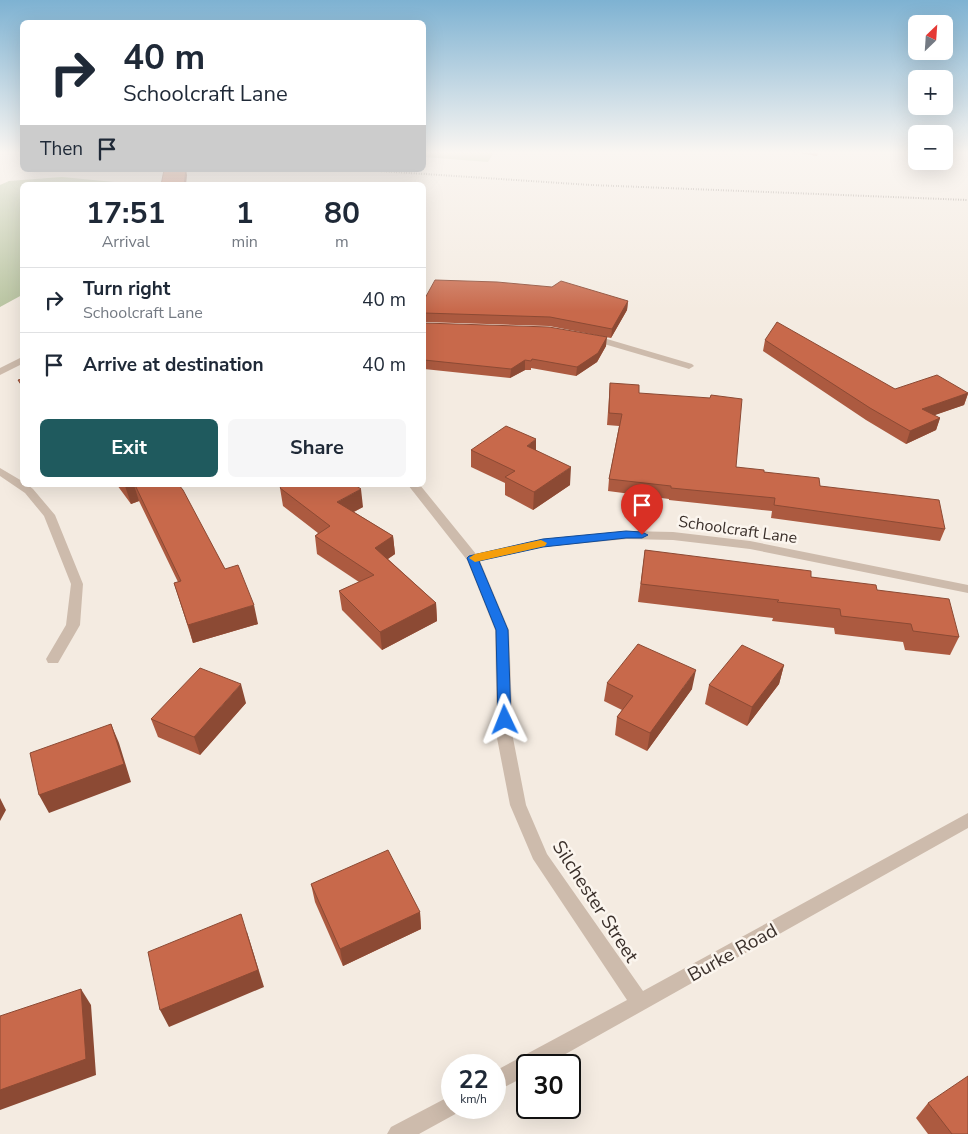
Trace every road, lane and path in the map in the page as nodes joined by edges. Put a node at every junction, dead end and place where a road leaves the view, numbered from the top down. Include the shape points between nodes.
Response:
1 (582, 336) edge
2 (20, 361) edge
3 (688, 366) dead end
4 (0, 372) edge
5 (0, 471) edge
6 (20, 485) edge
7 (22, 487) edge
8 (416, 487) edge
9 (473, 558) junction
10 (968, 589) edge
11 (53, 659) dead end
12 (968, 820) edge
13 (640, 1003) junction
14 (506, 1076) edge
15 (441, 1111) edge
16 (398, 1134) edge

1 - 3 street
2 - 4 street
5 - 6 street
7 - 11 street via 49,515 77,584 73,625
8 - 9 street, Silchester Street
9 - 10 street, Schoolcraft Lane via 543,543 626,535 673,536 750,545
9 - 13 street, Silchester Street via 502,630 505,738 518,805 541,859
12 - 13 street, Burke Road
13 - 14 street, Burke Road
15 - 16 street

